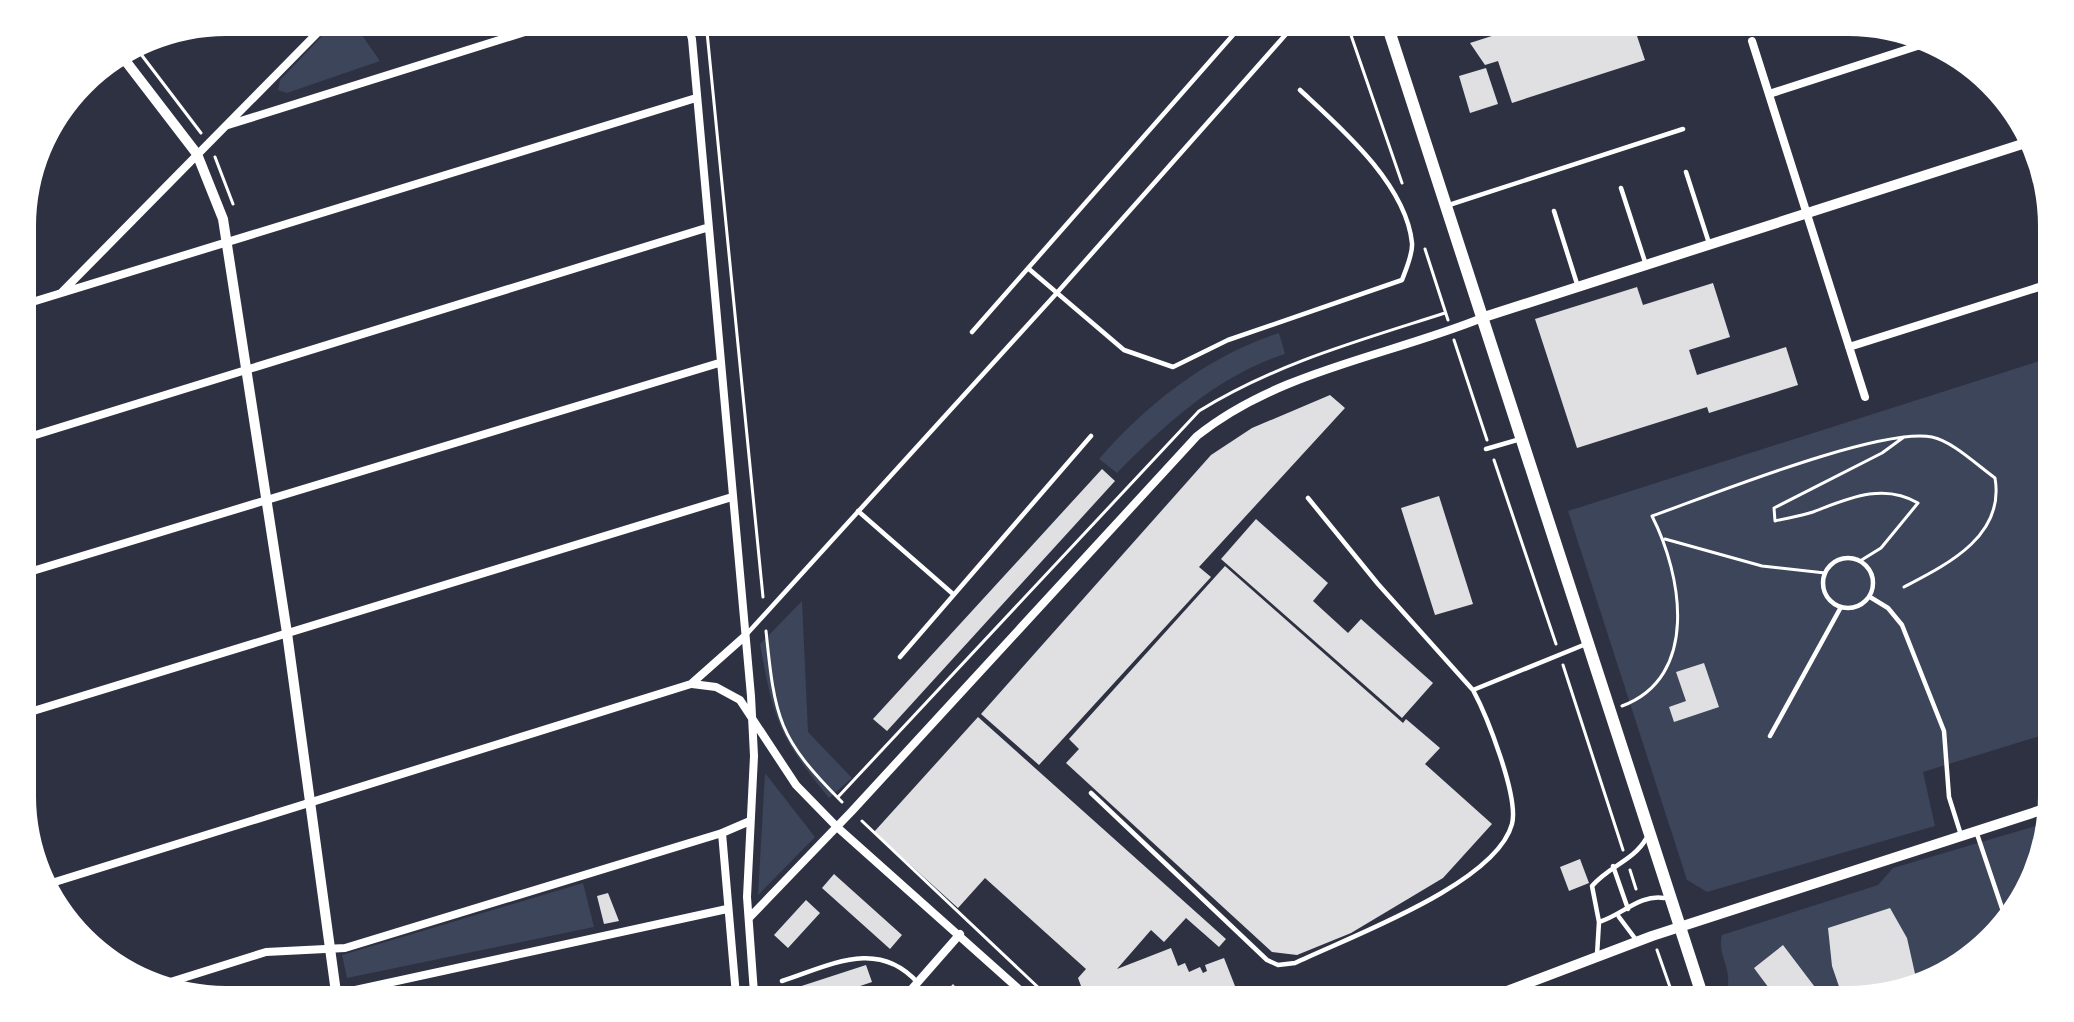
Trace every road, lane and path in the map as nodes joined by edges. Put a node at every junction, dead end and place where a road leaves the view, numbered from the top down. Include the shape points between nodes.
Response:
1 (313, 36) edge
2 (512, 36) edge
3 (691, 36) edge
4 (706, 36) edge
5 (1231, 36) edge
6 (1284, 36) edge
7 (1351, 36) edge
8 (1391, 36) edge
9 (1752, 41) dead end
10 (1912, 48) edge
11 (127, 64) edge
12 (1300, 90) dead end
13 (1769, 94) junction
14 (696, 98) junction
15 (226, 125) junction
16 (1683, 130) dead end
17 (2019, 145) edge
18 (197, 154) junction
19 (1686, 172) dead end
20 (1402, 185) dead end
21 (1621, 188) dead end
22 (1447, 206) junction
23 (1553, 211) dead end
24 (1807, 214) junction
25 (706, 228) junction
26 (228, 244) junction
27 (1709, 245) junction
28 (1424, 249) dead end
29 (1646, 265) junction
30 (1029, 269) junction
31 (1578, 287) junction
32 (2038, 287) edge
33 (60, 294) junction
34 (1055, 295) junction
35 (36, 301) edge
36 (1484, 317) junction
37 (1451, 330) junction
38 (972, 332) dead end
39 (1850, 347) junction
40 (719, 363) junction
41 (248, 370) junction
42 (1865, 397) dead end
43 (36, 435) edge
44 (1091, 436) dead end
45 (1905, 436) junction
46 (1522, 438) junction
47 (1488, 448) junction
48 (732, 497) junction
49 (1309, 497) dead end
50 (267, 500) junction
51 (858, 511) junction
52 (1663, 538) junction
53 (1860, 561) junction
54 (36, 570) edge
55 (1825, 574) junction
56 (1904, 587) dead end
57 (953, 594) junction
58 (1870, 597) junction
59 (1841, 608) junction
60 (764, 614) junction
61 (287, 633) junction
62 (745, 636) junction
63 (1588, 643) junction
64 (1559, 655) junction
65 (900, 656) dead end
66 (691, 684) junction
67 (1473, 690) junction
68 (36, 710) edge
69 (1610, 710) junction
70 (751, 714) junction
71 (1770, 736) dead end
72 (1090, 793) dead end
73 (309, 802) junction
74 (2037, 811) edge
75 (852, 812) junction
76 (750, 820) junction
77 (837, 827) junction
78 (1976, 831) junction
79 (1649, 832) junction
80 (722, 833) junction
81 (1961, 836) junction
82 (1627, 860) junction
83 (1613, 866) junction
84 (57, 881) edge
85 (1640, 901) junction
86 (1672, 902) junction
87 (2002, 907) edge
88 (727, 909) junction
89 (1628, 909) junction
90 (1618, 916) junction
91 (748, 919) junction
92 (1599, 922) junction
93 (1680, 927) junction
94 (960, 934) junction
95 (1652, 936) junction
96 (1637, 941) junction
97 (331, 952) junction
98 (1597, 955) junction
99 (179, 979) edge
100 (782, 981) dead end
101 (918, 983) junction
102 (336, 986) edge
103 (398, 986) edge
104 (735, 986) edge
105 (753, 986) edge
106 (915, 986) edge
107 (1016, 986) edge
108 (1036, 986) edge
109 (1518, 986) edge
110 (1670, 986) edge
111 (1699, 986) edge

1 - 15 street
2 - 15 street
3 - 14 street
4 - 60 path
5 - 30 lane
6 - 34 lane
7 - 20 path
8 - 22 main road
9 - 13 street
10 - 13 street
11 - 18 street
12 - 34 lane via 1390,184 1413,245 1402,280 1173,367 1124,350
13 - 24 street
14 - 25 street
14 - 26 street
15 - 18 street
16 - 22 lane
17 - 24 street
18 - 26 street
18 - 33 street
19 - 27 lane
21 - 29 lane
22 - 36 main road
23 - 31 lane
24 - 27 street
24 - 39 street
25 - 40 street
25 - 41 street
26 - 33 street
26 - 41 street
27 - 29 street
28 - 37 path
29 - 31 street
30 - 34 lane
30 - 38 lane
31 - 36 street
32 - 39 street
33 - 35 street
34 - 51 lane
36 - 37 street
36 - 46 main road
37 - 47 path
37 - 75 street via 1276,388 1207,428
39 - 42 street
40 - 48 street
40 - 50 street
41 - 43 street
41 - 50 street
44 - 57 lane
45 - 52 path via 1652,516
45 - 53 path via 1774,508 1775,521 1862,494 1918,503 1882,548
45 - 56 path via 1936,437 1994,478 1997,494 1988,526 1958,559
46 - 47 lane
46 - 63 main road
47 - 64 path
48 - 61 street
48 - 62 street
49 - 67 lane
50 - 54 street
50 - 61 street
51 - 57 lane
51 - 60 lane
52 - 55 path
52 - 69 path via 1677,594 1670,661 1645,698
53 - 55 lane via 1844,558
53 - 58 lane via 1873,577
55 - 59 lane via 1828,598
57 - 65 lane
58 - 59 lane
58 - 81 lane via 1902,625 1944,731
59 - 71 lane
60 - 62 lane
60 - 75 path via 778,718 796,753
61 - 68 street
61 - 73 street
62 - 66 street
62 - 70 street
63 - 64 lane
63 - 69 main road
64 - 67 lane
64 - 82 path
66 - 70 street via 723,689
66 - 73 street
67 - 72 lane via 1512,809 1491,858 1446,891 1294,963 1267,960
69 - 79 main road
70 - 76 street
70 - 77 street via 796,784
73 - 84 street
73 - 97 street
74 - 78 street
75 - 77 street
75 - 108 path
76 - 80 street
76 - 91 street
77 - 91 street
77 - 94 street
78 - 81 street
78 - 87 lane
79 - 82 lane
79 - 86 main road
80 - 88 street
80 - 97 street
81 - 93 street
82 - 83 lane
82 - 85 path
83 - 89 lane
83 - 92 lane via 1592,886
85 - 86 lane
85 - 89 lane
86 - 93 main road
88 - 103 street
88 - 104 street
89 - 90 lane
90 - 92 lane
90 - 96 lane
91 - 105 street
92 - 98 lane
93 - 95 street
93 - 111 main road
94 - 101 street
94 - 107 street
95 - 96 street
95 - 110 path
96 - 98 street
97 - 99 street via 266,952
97 - 102 street
98 - 109 street
100 - 101 lane via 866,956 895,963
101 - 106 street

